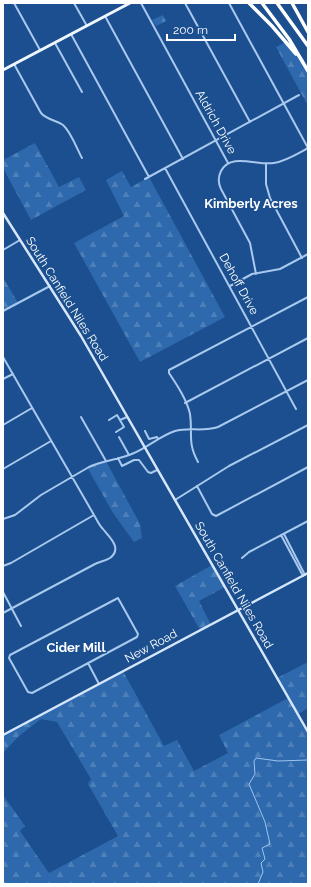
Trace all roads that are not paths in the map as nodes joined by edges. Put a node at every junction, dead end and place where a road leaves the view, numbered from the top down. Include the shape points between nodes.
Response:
1 (14, 3) edge
2 (74, 3) edge
3 (130, 3) edge
4 (141, 3) edge
5 (185, 3) edge
6 (229, 3) edge
7 (249, 3) edge
8 (262, 3) edge
9 (277, 3) edge
10 (292, 3) edge
11 (105, 16) junction
12 (87, 26) junction
13 (308, 32) edge
14 (71, 34) junction
15 (54, 43) junction
16 (308, 46) edge
17 (40, 50) junction
18 (303, 63) junction
19 (14, 64) junction
20 (3, 70) edge
21 (308, 70) edge
22 (82, 92) dead end
23 (299, 95) dead end
24 (284, 104) junction
25 (250, 122) junction
26 (216, 141) junction
27 (308, 148) edge
28 (82, 158) dead end
29 (183, 159) junction
30 (228, 163) junction
31 (266, 164) junction
32 (166, 168) junction
33 (149, 177) junction
34 (145, 179) dead end
35 (3, 213) edge
36 (20, 240) junction
37 (3, 250) edge
38 (308, 254) edge
39 (302, 258) junction
40 (256, 274) junction
41 (50, 286) junction
42 (230, 286) junction
43 (308, 297) edge
44 (3, 311) edge
45 (252, 326) junction
46 (308, 338) edge
47 (3, 358) edge
48 (269, 358) junction
49 (13, 374) junction
50 (3, 379) edge
51 (308, 380) edge
52 (287, 391) junction
53 (186, 403) junction
54 (32, 408) junction
55 (296, 409) dead end
56 (127, 416) junction
57 (81, 417) dead end
58 (109, 420) dead end
59 (120, 420) junction
60 (3, 425) edge
61 (308, 425) edge
62 (190, 430) junction
63 (145, 431) dead end
64 (116, 432) dead end
65 (119, 437) dead end
66 (158, 439) junction
67 (51, 441) junction
68 (145, 447) junction
69 (129, 455) junction
70 (118, 458) junction
71 (106, 460) junction
72 (198, 462) dead end
73 (308, 467) edge
74 (3, 469) edge
75 (158, 470) junction
76 (72, 477) junction
77 (197, 486) junction
78 (175, 500) junction
79 (94, 515) junction
80 (3, 519) edge
81 (308, 521) edge
82 (282, 534) junction
83 (242, 558) dead end
84 (3, 566) edge
85 (306, 575) edge
86 (3, 592) edge
87 (11, 608) junction
88 (238, 610) junction
89 (3, 613) edge
90 (21, 626) dead end
91 (88, 663) junction
92 (99, 684) junction
93 (308, 732) edge
94 (3, 735) edge

1 - 17 street
2 - 12 street
3 - 11 main road
4 - 26 street, Aldrich Drive
5 - 25 street
6 - 24 street
7 - 18 highway
8 - 18 highway via 290,39
9 - 16 highway
10 - 13 highway
11 - 12 main road
11 - 29 street
12 - 14 main road
14 - 15 main road
14 - 33 street
15 - 17 main road
15 - 22 street
17 - 19 main road
18 - 21 highway
19 - 20 main road
19 - 28 street via 41,113 64,127
23 - 24 street
24 - 25 street
24 - 27 street
25 - 26 street
26 - 29 street
26 - 30 street, Aldrich Drive
27 - 31 street via 284,160
29 - 32 street
30 - 31 street via 238,161
30 - 40 street, Aldrich Drive via 219,174 219,185 250,243
31 - 39 street via 266,184 270,198
32 - 33 street
32 - 42 street, Dehoff Drive
33 - 34 street
35 - 36 main road, South Canfield Niles Road
36 - 37 street
36 - 41 main road, South Canfield Niles Road
38 - 39 street
39 - 40 street via 280,269
40 - 42 street
41 - 44 street
41 - 56 main road, South Canfield Niles Road
42 - 45 street, Dehoff Drive
43 - 45 street
45 - 48 street, Dehoff Drive
45 - 53 street via 169,370 168,373
46 - 48 street
47 - 49 street
48 - 52 street, Dehoff Drive
48 - 53 street
49 - 50 street
49 - 54 street
51 - 52 street
52 - 55 street, Dehoff Drive
52 - 62 street via 218,427
53 - 62 street via 190,415
54 - 60 street
54 - 67 street
56 - 59 street
56 - 68 main road, South Canfield Niles Road
57 - 71 street
58 - 59 street via 117,415
59 - 64 street via 124,427
61 - 77 street via 229,466
62 - 66 street via 174,431
62 - 72 street via 192,447
63 - 66 street via 149,439
65 - 69 street
66 - 68 street
67 - 74 street
67 - 76 street
68 - 69 street
68 - 75 main road, South Canfield Niles Road
69 - 70 street
70 - 71 street
70 - 75 street via 122,466 139,460 148,472
71 - 76 street
73 - 77 street via 216,516
75 - 78 main road, South Canfield Niles Road
76 - 79 street
76 - 80 street via 41,495 15,515
77 - 78 street
78 - 88 main road, South Canfield Niles Road
79 - 84 street
79 - 87 street via 114,542 115,551 110,558
81 - 82 street
82 - 83 street
82 - 85 street
85 - 88 main road, New Road
86 - 87 street
87 - 89 street
87 - 90 street
88 - 92 main road, New Road
88 - 93 main road, South Canfield Niles Road
91 - 91 street via 30,693 9,657 10,654 118,598 138,634 137,637
91 - 92 street
92 - 94 main road, New Road

